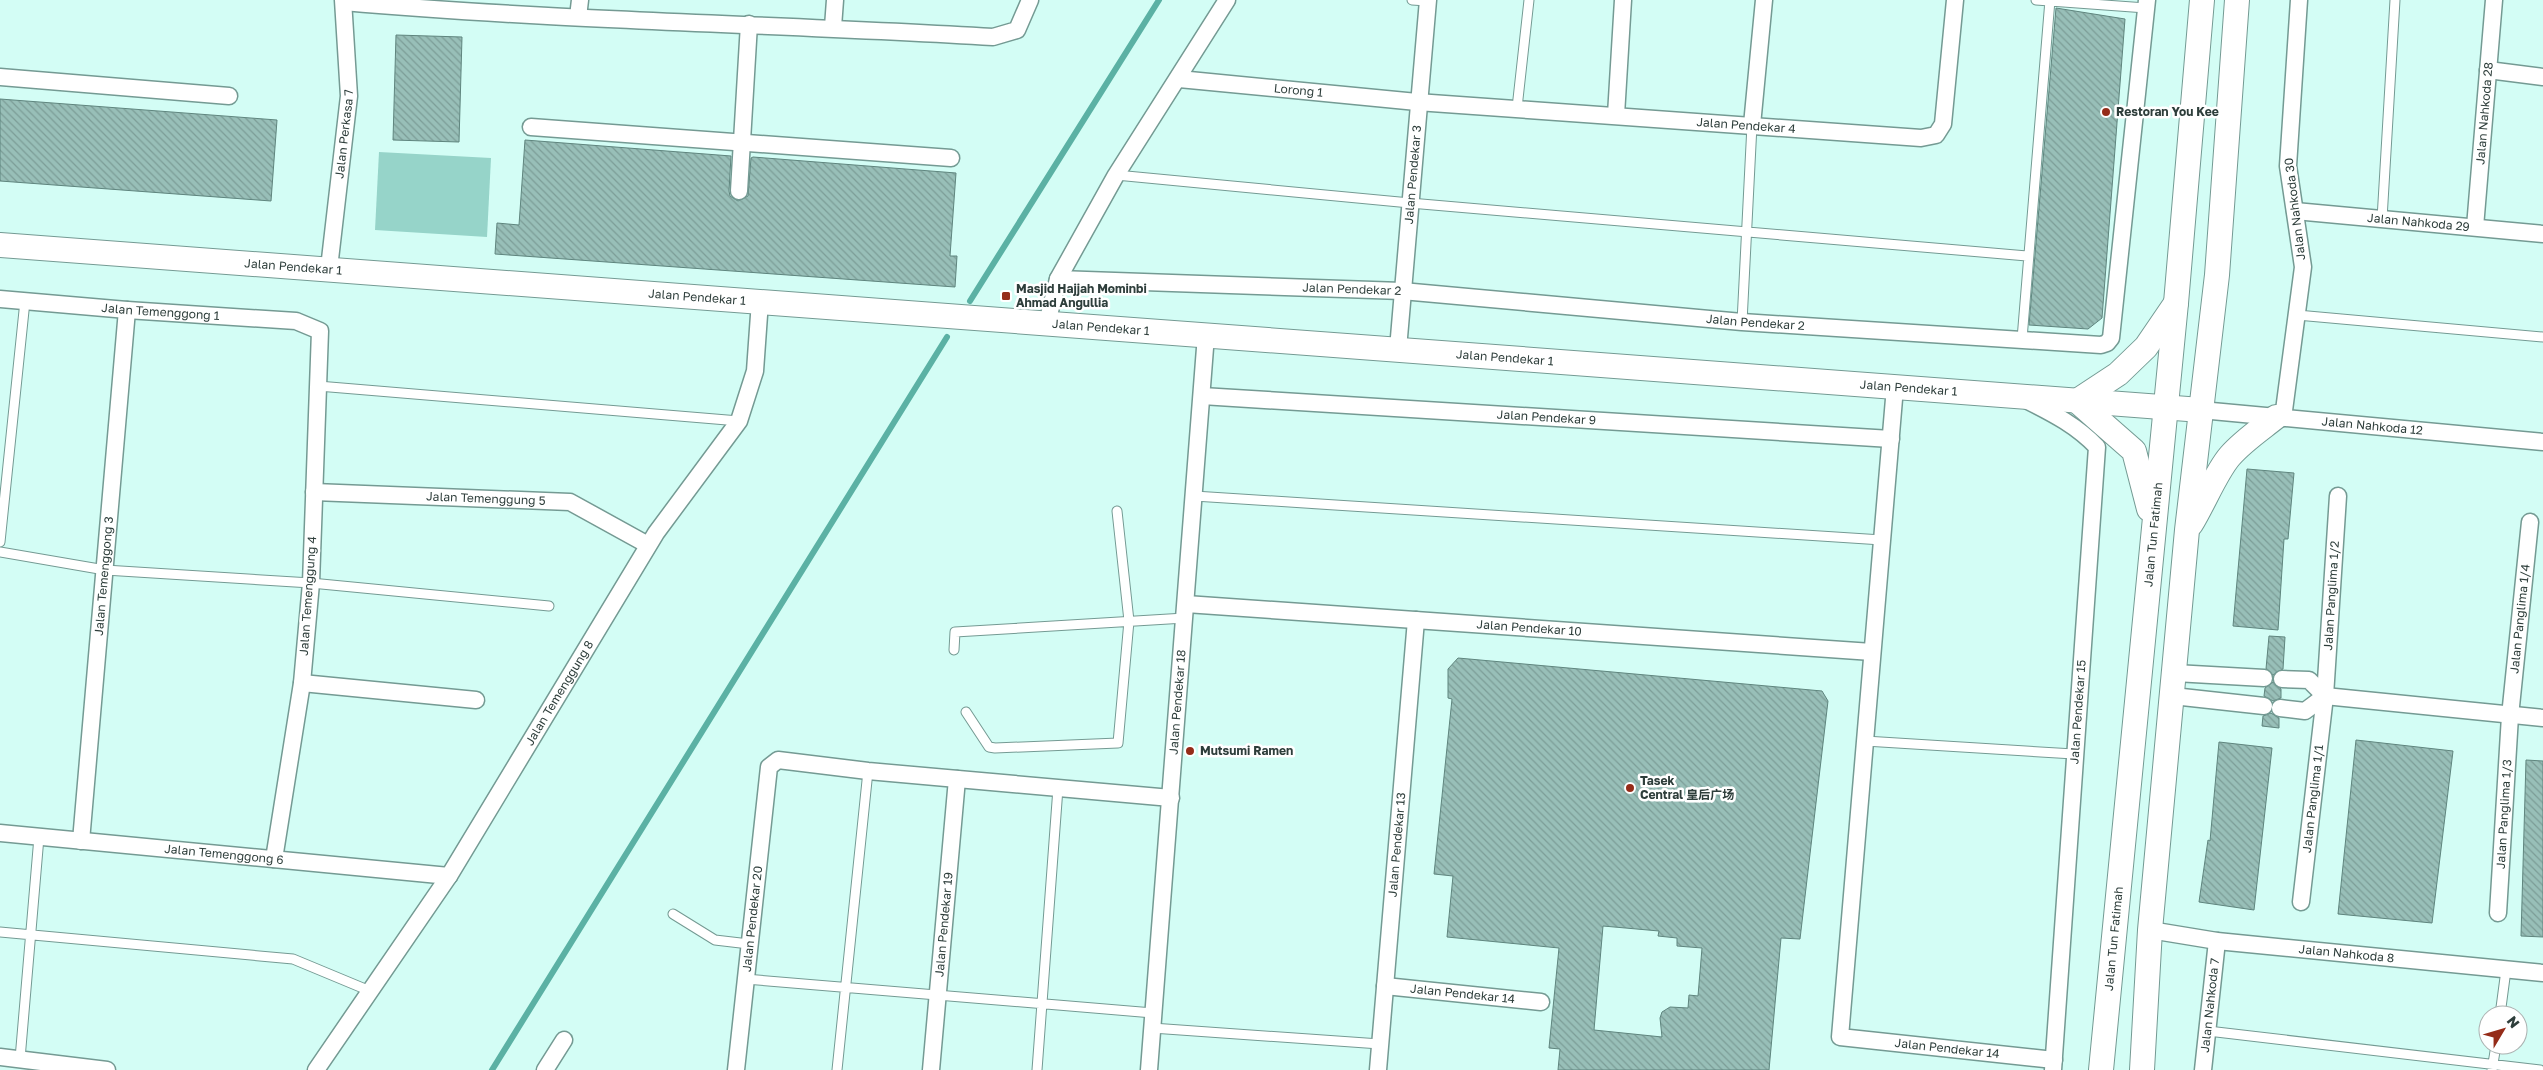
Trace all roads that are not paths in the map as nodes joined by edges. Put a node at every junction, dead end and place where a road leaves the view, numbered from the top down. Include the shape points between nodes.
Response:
1 (580, 0) edge
2 (835, 0) edge
3 (1030, 0) edge
4 (1227, 0) edge
5 (1422, 0) edge
6 (1528, 0) edge
7 (1623, 0) edge
8 (1764, 0) edge
9 (1955, 0) edge
10 (2036, 0) edge
11 (2202, 0) edge
12 (2237, 0) edge
13 (2299, 0) edge
14 (2395, 0) edge
15 (2494, 0) edge
16 (343, 1) edge
17 (2050, 1) edge
18 (2147, 4) edge
19 (454, 6) edge
20 (578, 17) junction
21 (749, 24) junction
22 (833, 27) junction
23 (2488, 70) junction
24 (0, 77) edge
25 (2543, 77) edge
26 (1179, 79) junction
27 (229, 96) dead end
28 (1418, 102) junction
29 (1517, 108) junction
30 (1616, 115) junction
31 (1752, 126) junction
32 (531, 127) dead end
33 (741, 143) junction
34 (951, 158) dead end
35 (1116, 175) junction
36 (739, 191) dead end
37 (1410, 203) junction
38 (2295, 211) junction
39 (2382, 219) junction
40 (2475, 227) junction
41 (1747, 232) junction
42 (2543, 234) edge
43 (0, 245) edge
44 (2027, 256) junction
45 (329, 268) junction
46 (1058, 279) junction
47 (1402, 291) junction
48 (0, 299) edge
49 (25, 301) junction
50 (760, 301) junction
51 (2176, 303) junction
52 (127, 310) junction
53 (2297, 315) junction
54 (1742, 322) junction
55 (1048, 323) junction
56 (320, 331) joint
57 (1206, 335) junction
58 (2543, 337) edge
59 (2022, 340) junction
60 (1398, 349) junction
61 (318, 386) junction
62 (1895, 387) junction
63 (1202, 396) junction
64 (2019, 396) junction
65 (2077, 401) junction
66 (2166, 407) junction
67 (2201, 410) junction
68 (2279, 417) junction
69 (739, 421) junction
70 (1891, 439) junction
71 (2543, 442) edge
72 (314, 492) junction
73 (1194, 496) junction
74 (2338, 496) dead end
75 (1117, 511) dead end
76 (2530, 522) dead end
77 (2153, 528) junction
78 (2187, 530) junction
79 (1882, 540) junction
80 (0, 542) edge
81 (648, 545) junction
82 (0, 552) edge
83 (105, 570) junction
84 (311, 583) junction
85 (550, 606) dead end
86 (1186, 611) junction
87 (1416, 620) junction
88 (1129, 622) junction
89 (954, 650) dead end
90 (1872, 652) junction
91 (2264, 678) dead end
92 (2282, 679) dead end
93 (302, 683) junction
94 (2174, 685) junction
95 (2325, 696) junction
96 (476, 700) dead end
97 (2264, 706) dead end
98 (2280, 708) dead end
99 (966, 712) dead end
100 (2510, 716) junction
101 (2543, 718) edge
102 (1865, 741) junction
103 (2074, 754) junction
104 (868, 772) junction
105 (956, 779) junction
106 (2129, 783) junction
107 (1058, 788) junction
108 (1171, 798) junction
109 (0, 833) edge
110 (39, 837) junction
111 (81, 841) junction
112 (274, 859) junction
113 (448, 876) junction
114 (2301, 902) dead end
115 (2498, 913) dead end
116 (673, 914) dead end
117 (2150, 930) junction
118 (0, 932) edge
119 (31, 935) junction
120 (2217, 941) junction
121 (749, 944) junction
122 (2506, 970) junction
123 (2543, 973) edge
124 (745, 979) junction
125 (1384, 986) junction
126 (847, 987) junction
127 (370, 991) junction
128 (938, 994) junction
129 (1541, 1002) dead end
130 (1043, 1003) junction
131 (2501, 1005) edge
132 (1153, 1020) junction
133 (2208, 1031) junction
134 (564, 1040) dead end
135 (1380, 1044) junction
136 (2495, 1055) edge
137 (0, 1057) edge
138 (20, 1059) junction
139 (2053, 1065) edge
140 (2493, 1068) edge
141 (107, 1070) edge
142 (316, 1070) edge
143 (545, 1070) edge
144 (736, 1070) edge
145 (837, 1070) edge
146 (931, 1070) edge
147 (1036, 1070) edge
148 (1149, 1070) edge
149 (1378, 1070) edge
150 (2101, 1070) edge
151 (2142, 1070) edge
152 (2203, 1070) edge
153 (2540, 1070) edge

1 - 20 street
2 - 22 street
3 - 22 street via 1017,30 993,37
4 - 26 street
5 - 28 street, Jalan Pendekar 3
6 - 29 lane
7 - 30 street
8 - 31 street
9 - 31 street, Jalan Pendekar 4 via 1943,124 1936,135 1921,138
10 - 17 lane
11 - 51 main road, Jalan Tun Fatimah
12 - 67 main road via 2217,275
13 - 38 street, Jalan Nahkoda 30 via 2288,166
14 - 39 lane
15 - 23 street, Jalan Nahkoda 28
16 - 19 street
16 - 45 street, Jalan Perkasa 7 via 349,96
17 - 18 lane
17 - 44 lane
18 - 59 street, Jalan Pendekar 2 via 2111,338 2102,345
19 - 20 street
20 - 21 street
21 - 22 street
21 - 33 street
23 - 25 street
23 - 40 street, Jalan Nahkoda 28
24 - 27 street
26 - 28 street, Lorong 1
26 - 35 street
28 - 29 street, Jalan Pendekar 4
28 - 37 street, Jalan Pendekar 3
29 - 30 street, Jalan Pendekar 4
30 - 31 street, Jalan Pendekar 4
31 - 41 lane
32 - 33 street
33 - 34 street
33 - 36 street
35 - 37 lane
35 - 46 street
37 - 41 lane
37 - 47 street, Jalan Pendekar 3
38 - 39 street, Jalan Nahkoda 29
38 - 53 street, Jalan Nahkoda 30 via 2302,267
39 - 40 street, Jalan Nahkoda 29
40 - 42 street, Jalan Nahkoda 29
41 - 44 lane
41 - 54 lane
43 - 45 main road, Jalan Pendekar 1
44 - 59 lane
45 - 50 main road, Jalan Pendekar 1
46 - 47 street, Jalan Pendekar 2
46 - 55 street
47 - 54 street, Jalan Pendekar 2
47 - 60 street, Jalan Pendekar 3
48 - 49 street, Jalan Temenggong 1
49 - 52 street, Jalan Temenggong 1
49 - 80 lane
50 - 55 main road, Jalan Pendekar 1
50 - 69 street, Jalan Temenggung 8 via 755,371
51 - 65 main road via 2146,347 2118,374
51 - 66 main road, Jalan Tun Fatimah
52 - 56 street, Jalan Temenggong 1 via 296,321
52 - 83 street, Jalan Temenggong 3
53 - 58 lane
53 - 68 street, Jalan Nahkoda 30
54 - 59 street, Jalan Pendekar 2
55 - 57 main road, Jalan Pendekar 1
56 - 61 street, Jalan Temenggung 4
57 - 60 main road, Jalan Pendekar 1
57 - 63 street, Jalan Pendekar 18
60 - 62 main road, Jalan Pendekar 1
61 - 69 lane
61 - 72 street, Jalan Temenggung 4
62 - 64 main road, Jalan Pendekar 1
62 - 70 street
63 - 70 street, Jalan Pendekar 9
63 - 73 street, Jalan Pendekar 18
64 - 65 main road, Jalan Pendekar 1
64 - 103 street, Jalan Pendekar 15 via 2061,418 2085,434 2097,447
65 - 66 main road, Jalan Pendekar 1
65 - 77 main road via 2134,451
66 - 67 main road, Jalan Pendekar 1
66 - 77 main road, Jalan Tun Fatimah
67 - 68 street, Jalan Nahkoda 12
67 - 78 main road
68 - 71 street, Jalan Nahkoda 12
68 - 78 main road via 2231,455
69 - 81 street, Jalan Temenggung 8
70 - 79 street
72 - 81 street, Jalan Temenggung 5 via 570,502
72 - 84 street, Jalan Temenggung 4
73 - 79 lane
73 - 86 street, Jalan Pendekar 18
74 - 95 street, Jalan Panglima 1/2
75 - 88 lane
76 - 100 street, Jalan Panglima 1/4
77 - 106 main road, Jalan Tun Fatimah
78 - 94 main road
79 - 90 street
81 - 113 street, Jalan Temenggung 8
82 - 83 lane
83 - 84 lane
83 - 111 street, Jalan Temenggong 3
84 - 85 lane
84 - 93 street, Jalan Temenggung 4
86 - 87 street, Jalan Pendekar 10
86 - 88 lane
86 - 108 street, Jalan Pendekar 18
87 - 90 street, Jalan Pendekar 10
87 - 125 street, Jalan Pendekar 13
88 - 89 lane via 955,632
88 - 99 lane via 1117,744 989,747
90 - 102 street
91 - 94 street
92 - 95 street via 2309,680
93 - 96 street
93 - 112 street, Jalan Temenggung 4
94 - 97 street
94 - 106 main road via 2162,674 2150,687 2144,770
94 - 117 main road
95 - 98 street via 2305,710
95 - 100 street
95 - 114 street, Jalan Panglima 1/1
100 - 101 street
100 - 115 street, Jalan Panglima 1/3
102 - 103 lane
102 - 139 street, Jalan Pendekar 14 via 1840,1037
103 - 139 street, Jalan Pendekar 15
104 - 105 street
104 - 121 street, Jalan Pendekar 20 via 778,760 769,766
104 - 126 lane
105 - 107 street
105 - 128 street, Jalan Pendekar 19
106 - 150 main road, Jalan Tun Fatimah
107 - 108 street
107 - 130 lane
108 - 132 street, Jalan Pendekar 18
109 - 110 street, Jalan Temenggong 6
110 - 111 street, Jalan Temenggong 6
110 - 119 lane
111 - 112 street, Jalan Temenggong 6
112 - 113 street, Jalan Temenggong 6
113 - 127 street, Jalan Temenggung 8
116 - 121 lane via 714,940
117 - 120 street, Jalan Nahkoda 8
117 - 151 main road
118 - 119 lane
119 - 127 lane via 293,959
119 - 138 lane
120 - 122 street, Jalan Nahkoda 8
120 - 133 street, Jalan Nahkoda 7
121 - 124 street, Jalan Pendekar 20
122 - 123 street, Jalan Nahkoda 8
122 - 131 lane
124 - 126 lane
124 - 144 street, Jalan Pendekar 20
125 - 129 street, Jalan Pendekar 14
125 - 135 street, Jalan Pendekar 13
126 - 128 lane
126 - 145 lane
127 - 142 street, Jalan Temenggung 8
128 - 130 lane
128 - 146 street, Jalan Pendekar 19
130 - 132 lane
130 - 147 lane
132 - 135 lane
132 - 148 street, Jalan Pendekar 18
133 - 140 lane
133 - 152 street, Jalan Nahkoda 7
134 - 143 street
135 - 149 street, Jalan Pendekar 13
136 - 140 lane
137 - 138 street
138 - 141 street
140 - 153 lane

